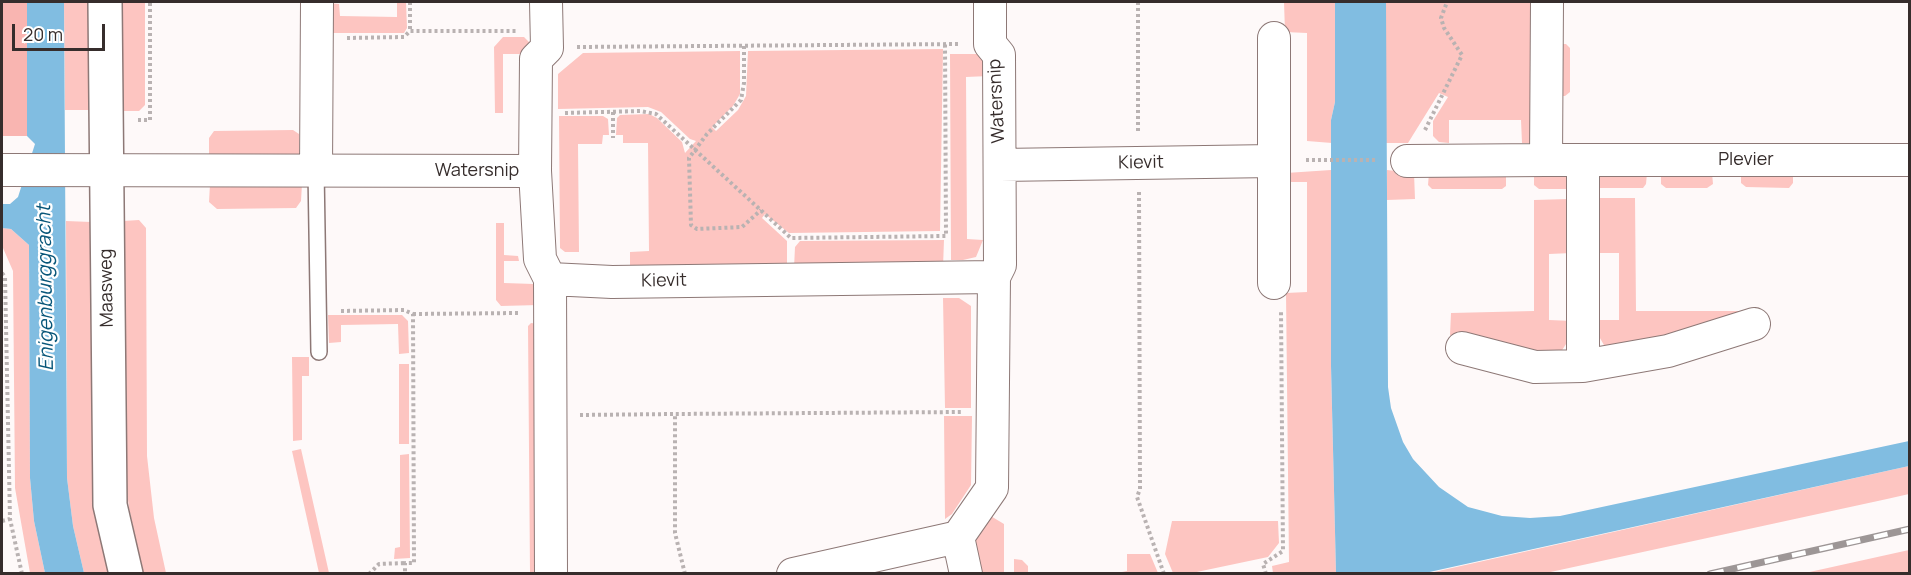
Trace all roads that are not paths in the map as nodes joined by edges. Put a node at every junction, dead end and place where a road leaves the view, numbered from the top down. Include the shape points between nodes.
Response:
1 (105, 2) edge
2 (317, 2) edge
3 (990, 2) edge
4 (1547, 2) edge
5 (546, 27) edge
6 (1274, 38) dead end
7 (1403, 160) road end
8 (1546, 160) junction
9 (1583, 160) junction
10 (1910, 160) edge
11 (1273, 161) junction
12 (1000, 165) junction
13 (105, 170) junction
14 (316, 170) junction
15 (8, 171) edge
16 (535, 171) junction
17 (994, 277) junction
18 (550, 279) junction
19 (1274, 283) road end
20 (1754, 324) dead end
21 (1462, 348) dead end
22 (319, 352) dead end
23 (1583, 366) junction
24 (958, 537) junction
25 (126, 573) edge
26 (551, 573) edge
27 (793, 573) edge
28 (966, 573) edge

1 - 13 street, Maasweg
2 - 14 street
3 - 12 street, Watersnip via 990,44 999,56
4 - 8 street
5 - 16 street, Watersnip via 536,59
6 - 11 street
7 - 8 street, Plevier
8 - 9 street, Plevier
9 - 10 street, Plevier
9 - 23 street
11 - 12 street, Kievit
11 - 19 street
12 - 17 street via 1000,265
13 - 14 street, Watersnip
13 - 15 street, Watersnip
13 - 25 street, Maasweg via 110,505
14 - 16 street, Watersnip
14 - 22 lane
16 - 18 street via 540,259
17 - 18 street, Kievit via 612,282
17 - 24 street via 992,488
18 - 26 street
20 - 23 street via 1668,351
21 - 23 street via 1535,367
24 - 27 street
24 - 28 street

